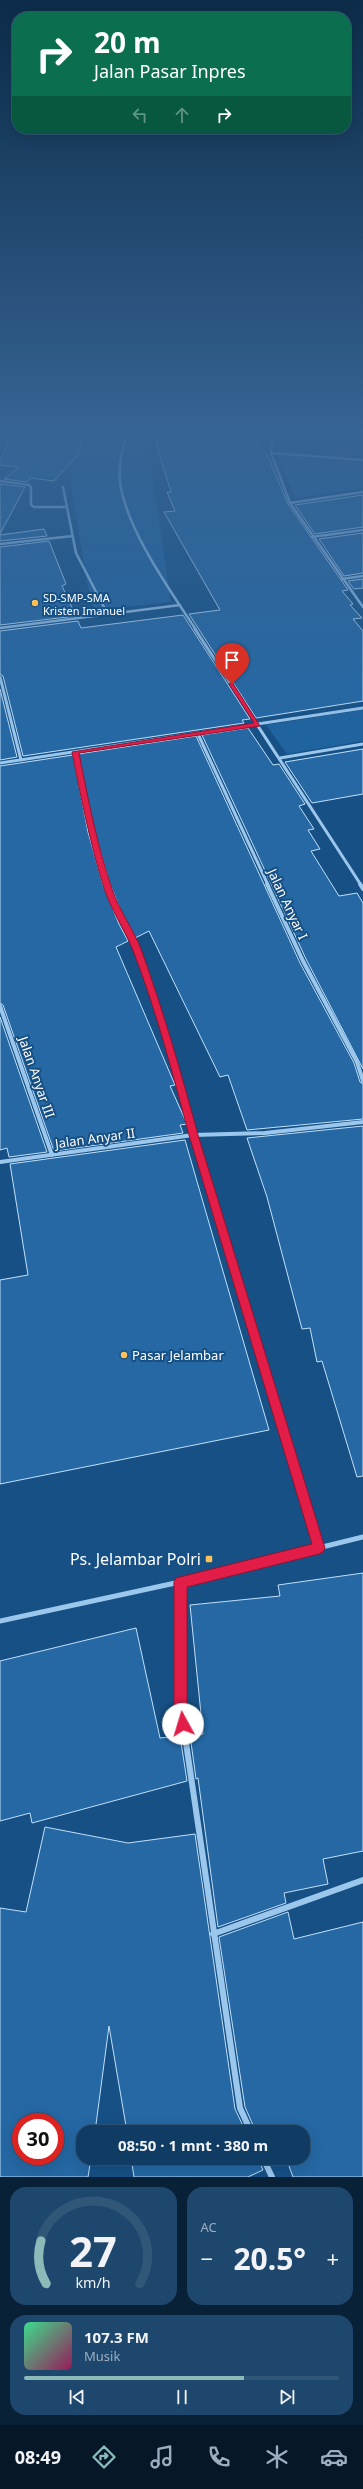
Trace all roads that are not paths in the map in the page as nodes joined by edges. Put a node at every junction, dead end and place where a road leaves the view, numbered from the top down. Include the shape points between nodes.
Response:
1 (72, 533) edge
2 (138, 533) edge
3 (309, 533) edge
4 (344, 533) edge
5 (73, 536) junction
6 (312, 537) junction
7 (0, 544) edge
8 (363, 576) edge
9 (342, 579) junction
10 (180, 605) junction
11 (363, 607) edge
12 (107, 614) junction
13 (0, 628) edge
14 (0, 677) edge
15 (363, 708) edge
16 (258, 724) junction
17 (198, 734) junction
18 (363, 744) edge
19 (75, 752) junction
20 (280, 758) junction
21 (21, 760) junction
22 (0, 763) edge
23 (363, 889) edge
24 (0, 1006) edge
25 (363, 1081) edge
26 (363, 1122) edge
27 (194, 1135) junction
28 (52, 1155) junction
29 (0, 1162) edge
30 (363, 1537) edge
31 (319, 1548) junction
32 (180, 1582) junction
33 (0, 1621) edge
34 (363, 1880) edge
35 (213, 1934) junction
36 (248, 2125) edge
37 (266, 2165) edge
38 (272, 2177) edge

1 - 5 street
2 - 10 street
3 - 6 street
4 - 6 street
5 - 7 street
5 - 12 street via 76,553
6 - 9 street
8 - 9 street
9 - 11 street
10 - 12 street
10 - 16 street
12 - 13 street
14 - 21 street
15 - 16 street
16 - 17 street
16 - 20 street
17 - 19 street
17 - 25 street, Jalan Anyar I via 303,961 357,1062
18 - 20 street
19 - 21 street
19 - 27 street via 91,831 108,890 136,947
20 - 23 street
21 - 22 street
24 - 28 street, Jalan Anyar III
26 - 27 street, Jalan Anyar II via 265,1133
27 - 28 street, Jalan Anyar II
27 - 31 street
28 - 29 street, Jalan Anyar II
30 - 31 street
31 - 32 street
32 - 33 street
32 - 35 street via 181,1709
34 - 35 street
35 - 36 street via 240,2108
37 - 38 street

